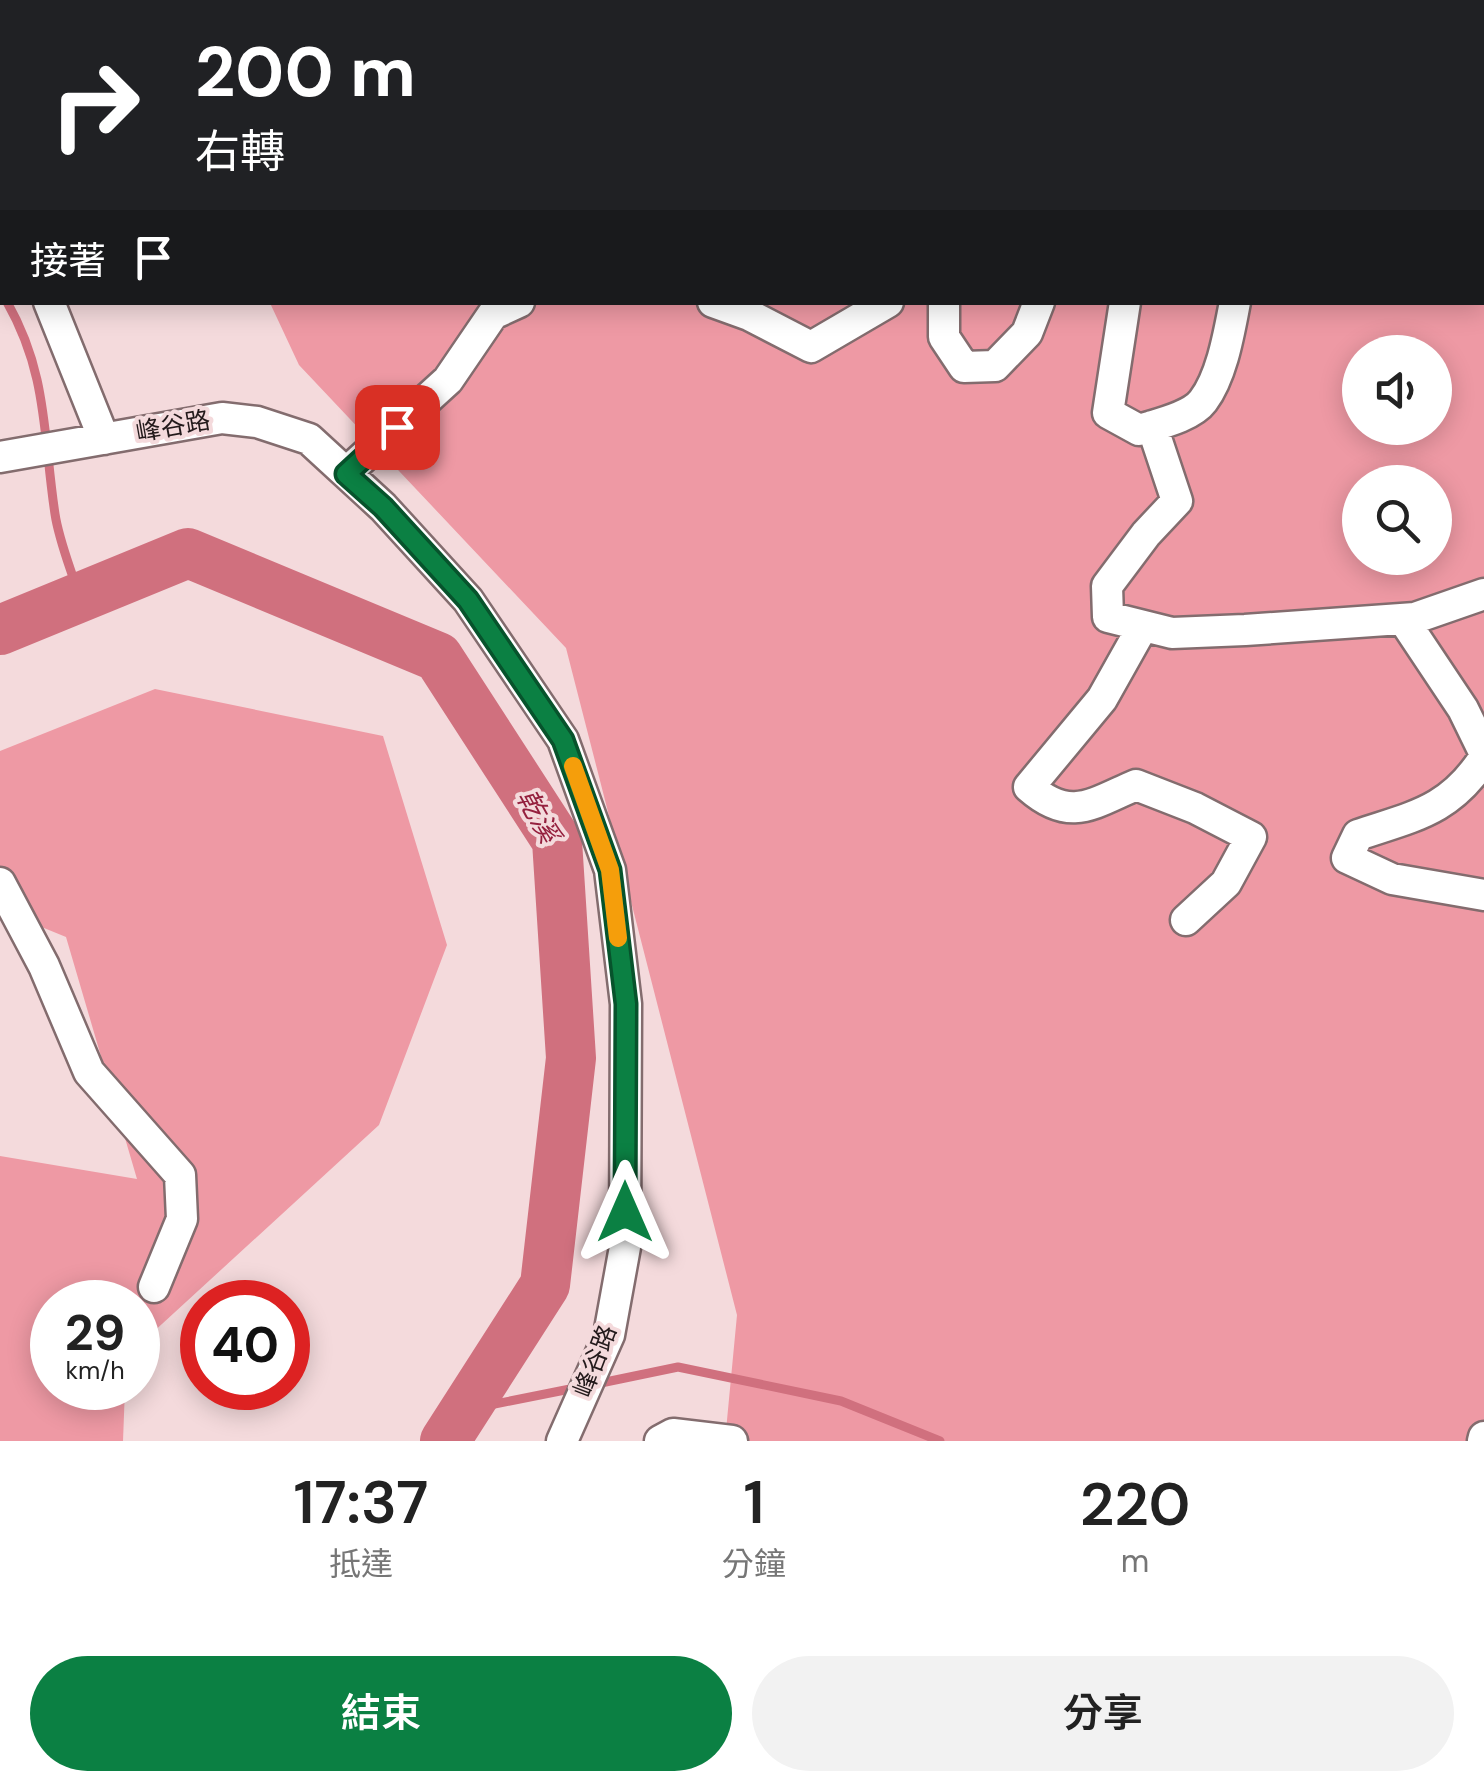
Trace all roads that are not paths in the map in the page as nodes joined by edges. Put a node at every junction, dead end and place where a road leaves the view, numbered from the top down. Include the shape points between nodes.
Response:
1 (50, 305) edge
2 (512, 305) edge
3 (721, 305) edge
4 (883, 305) edge
5 (944, 305) edge
6 (1038, 305) edge
7 (1124, 305) edge
8 (1234, 305) edge
9 (1152, 426) junction
10 (104, 439) junction
11 (26, 453) edge
12 (346, 474) junction
13 (1484, 594) edge
14 (1403, 619) junction
15 (1143, 626) junction
16 (1484, 755) edge
17 (0, 883) edge
18 (1484, 895) edge
19 (1186, 920) dead end
20 (157, 1280) edge
21 (562, 1441) edge
22 (660, 1441) edge
23 (732, 1441) edge

1 - 10 street
2 - 12 street via 493,314 448,380
3 - 4 street via 811,347
5 - 6 street via 944,337 964,367 995,366 1027,333
7 - 9 street via 1108,413 1139,430
8 - 9 street via 1202,403
9 - 15 street via 1177,501 1108,586 1108,617
10 - 11 street, 峰谷路
10 - 12 street, 峰谷路 via 222,418 257,422 309,439
12 - 21 street, 峰谷路 via 468,600 563,740 610,870 626,1004 624,1247 609,1335
13 - 14 street
14 - 15 street via 1172,634
14 - 16 street via 1463,709
15 - 19 street via 1102,699 1029,787 1050,805 1082,808 1136,786 1251,837 1226,883
16 - 18 street via 1467,785 1428,812 1358,835 1347,858 1392,879
17 - 20 street via 89,1072 180,1175 182,1219
22 - 23 street via 673,1434

